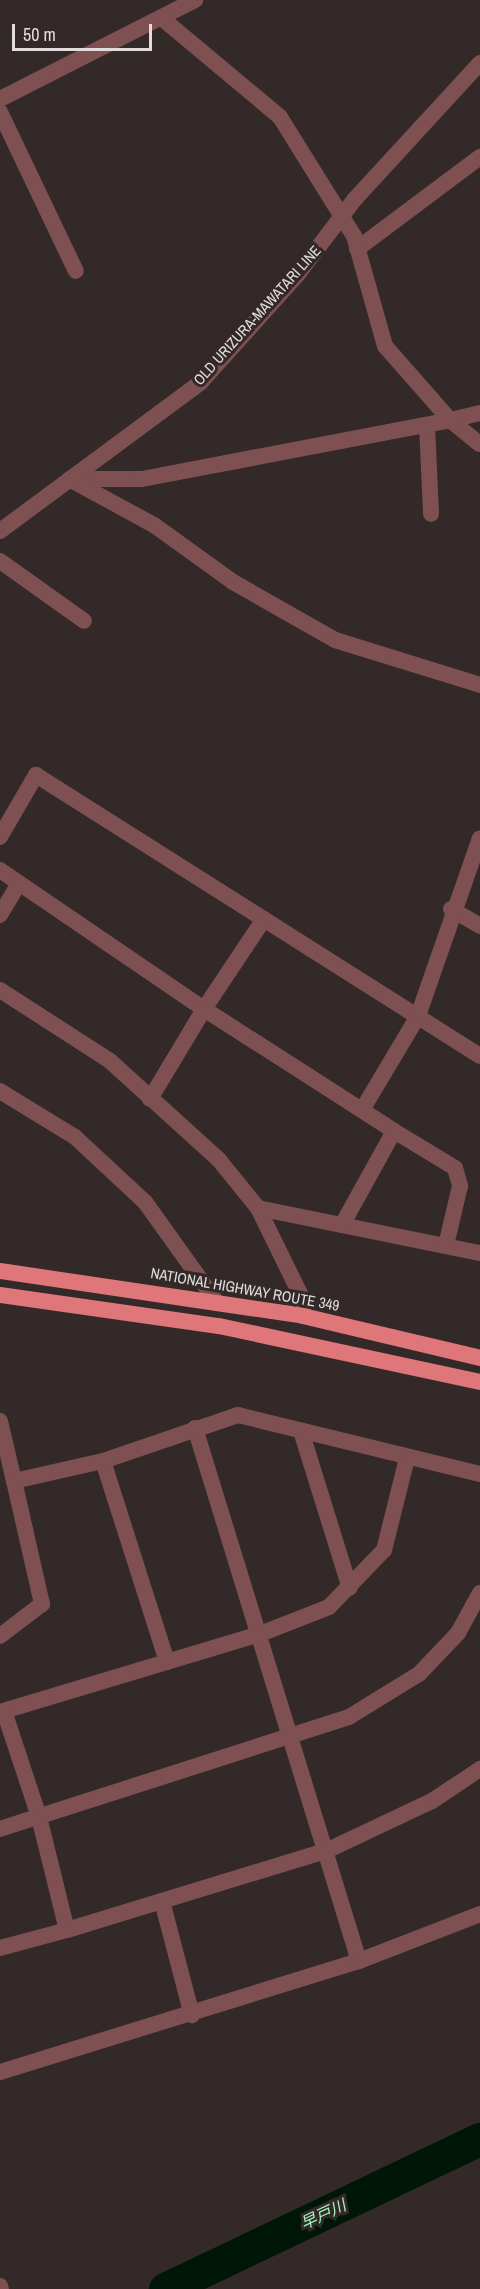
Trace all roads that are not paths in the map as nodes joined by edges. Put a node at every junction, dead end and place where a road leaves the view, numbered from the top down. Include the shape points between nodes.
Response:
1 (195, 0) edge
2 (163, 19) junction
3 (480, 63) edge
4 (0, 99) edge
5 (0, 112) edge
6 (480, 157) edge
7 (343, 215) junction
8 (357, 249) junction
9 (75, 271) dead end
10 (480, 413) edge
11 (450, 420) junction
12 (427, 425) junction
13 (480, 444) edge
14 (70, 479) junction
15 (431, 514) dead end
16 (0, 531) edge
17 (0, 561) edge
18 (84, 621) dead end
19 (480, 685) edge
20 (0, 837) edge
21 (480, 838) edge
22 (0, 870) edge
23 (19, 883) junction
24 (451, 909) junction
25 (0, 915) edge
26 (264, 919) junction
27 (480, 926) edge
28 (0, 990) edge
29 (204, 1009) junction
30 (417, 1017) junction
31 (480, 1056) edge
32 (0, 1091) edge
33 (150, 1099) junction
34 (362, 1110) junction
35 (394, 1131) junction
36 (258, 1208) junction
37 (342, 1225) junction
38 (446, 1245) junction
39 (480, 1254) edge
40 (0, 1270) edge
41 (0, 1295) edge
42 (216, 1301) junction
43 (303, 1316) junction
44 (480, 1358) edge
45 (480, 1382) edge
46 (0, 1420) edge
47 (195, 1428) junction
48 (301, 1431) junction
49 (406, 1458) junction
50 (103, 1461) junction
51 (480, 1474) edge
52 (14, 1481) junction
53 (350, 1588) junction
54 (480, 1593) edge
55 (260, 1634) junction
56 (0, 1636) edge
57 (167, 1662) junction
58 (2, 1706) edge
59 (292, 1737) junction
60 (480, 1769) edge
61 (39, 1817) junction
62 (0, 1829) edge
63 (326, 1851) junction
64 (162, 1901) junction
65 (480, 1914) edge
66 (67, 1930) junction
67 (0, 1948) edge
68 (359, 1961) junction
69 (192, 2015) junction
70 (0, 2072) edge

1 - 2 street
2 - 4 street
2 - 7 street via 280,117
3 - 7 street, OLD URIZURA-MAWATARI LINE
5 - 9 street
6 - 8 street
7 - 8 street
7 - 14 street, OLD URIZURA-MAWATARI LINE via 298,274 201,382
8 - 11 street via 385,346
10 - 11 street
11 - 12 street
11 - 13 street
12 - 14 street via 142,479
12 - 15 street
14 - 16 street, OLD URIZURA-MAWATARI LINE
14 - 19 street via 154,525 233,582 335,640
17 - 18 street
20 - 26 street via 36,775
21 - 24 street
22 - 23 street
23 - 25 street
23 - 29 street
24 - 27 street
24 - 30 street
26 - 29 street
26 - 30 street
28 - 33 street via 110,1061
29 - 33 street
29 - 34 street
30 - 31 street
30 - 34 street
32 - 42 street via 75,1137 145,1202
33 - 36 street via 219,1160
34 - 35 street
35 - 37 street
35 - 38 street via 455,1168 460,1186
36 - 37 street
36 - 43 street via 303,1302
37 - 38 street
38 - 39 street
40 - 42 highway, NATIONAL HIGHWAY ROUTE 349
41 - 45 highway via 219,1326
42 - 43 highway, NATIONAL HIGHWAY ROUTE 349
43 - 44 highway, NATIONAL HIGHWAY ROUTE 349
46 - 52 street
47 - 48 street via 238,1415
47 - 50 street
47 - 55 street
48 - 49 street
48 - 53 street
49 - 51 street
49 - 53 street via 384,1550
50 - 52 street
50 - 57 street
52 - 56 street via 42,1604
53 - 55 street via 329,1607
54 - 59 street via 458,1633 419,1674 349,1716
55 - 57 street
55 - 59 street
57 - 58 street
58 - 61 street
59 - 61 street
59 - 63 street
60 - 63 street via 432,1801
61 - 62 street
61 - 66 street
63 - 64 street
63 - 68 street
64 - 66 street
64 - 69 street
65 - 68 street
66 - 67 street
68 - 69 street
69 - 70 street

